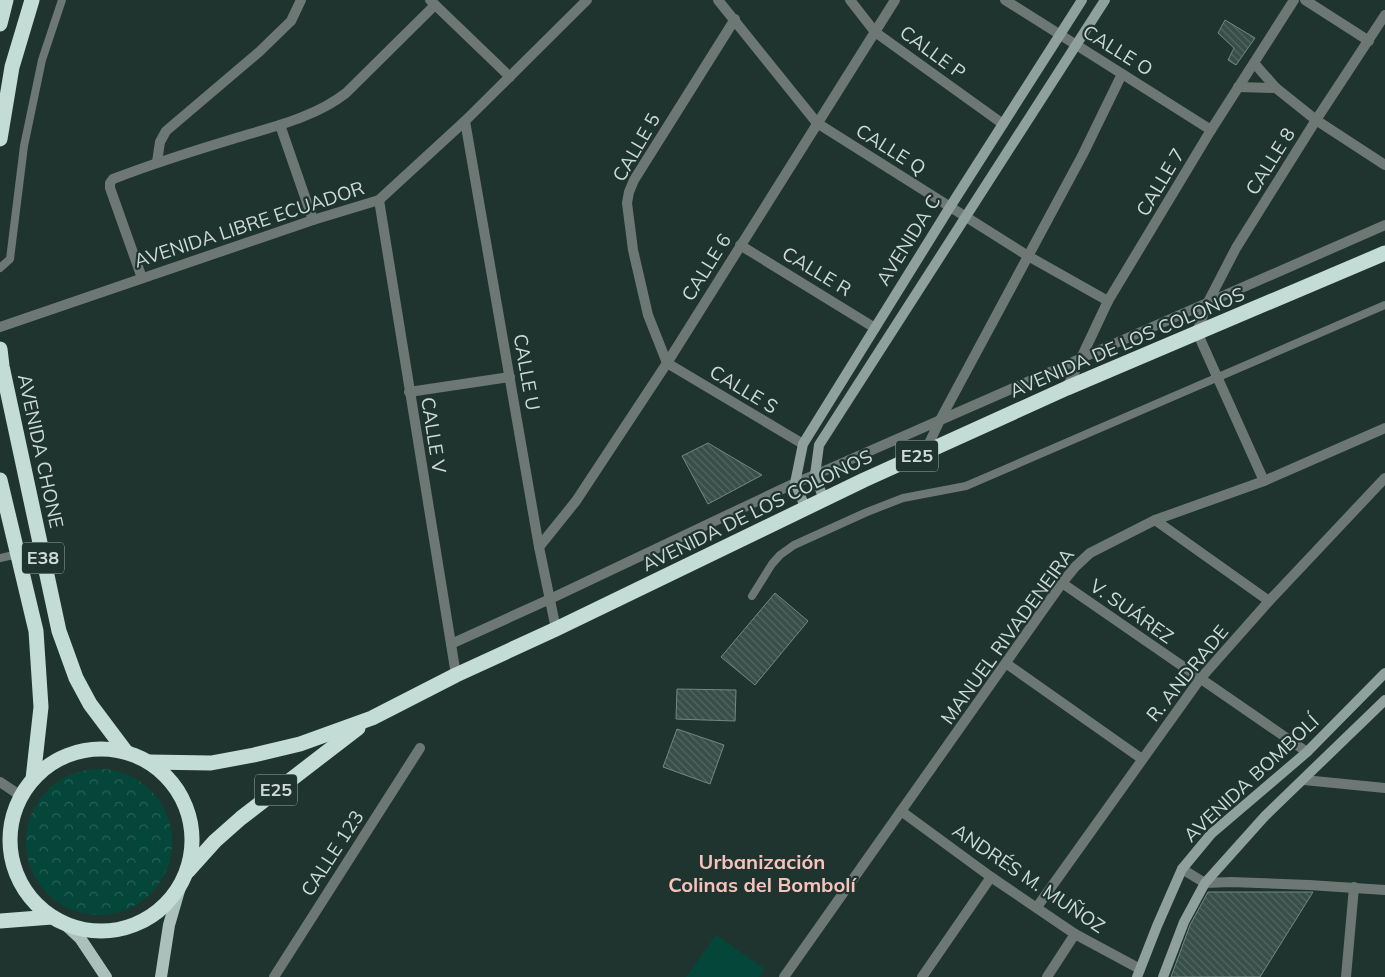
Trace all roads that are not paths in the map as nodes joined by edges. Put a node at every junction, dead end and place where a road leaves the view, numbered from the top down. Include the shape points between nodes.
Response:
1 (6, 0) edge
2 (32, 0) edge
3 (62, 0) edge
4 (301, 0) edge
5 (587, 0) edge
6 (718, 0) edge
7 (850, 0) edge
8 (895, 0) edge
9 (1005, 0) edge
10 (1082, 0) edge
11 (1105, 0) edge
12 (1294, 0) edge
13 (1305, 0) edge
14 (433, 3) edge
15 (1385, 15) edge
16 (734, 19) junction
17 (0, 24) edge
18 (875, 32) junction
19 (1060, 35) junction
20 (1369, 41) junction
21 (1077, 45) junction
22 (1254, 63) junction
23 (1122, 74) junction
24 (510, 77) junction
25 (1238, 87) junction
26 (1276, 88) junction
27 (1316, 120) junction
28 (465, 121) junction
29 (816, 123) junction
30 (1003, 124) junction
31 (280, 125) junction
32 (1211, 130) junction
33 (0, 139) edge
34 (157, 162) junction
35 (1384, 162) edge
36 (379, 200) junction
37 (950, 207) junction
38 (966, 217) junction
39 (313, 220) junction
40 (1385, 225) edge
41 (740, 245) junction
42 (1385, 253) edge
43 (1028, 256) junction
44 (0, 268) edge
45 (142, 278) junction
46 (1108, 301) junction
47 (1207, 304) junction
48 (1385, 305) edge
49 (0, 327) edge
50 (875, 328) junction
51 (1196, 332) junction
52 (0, 349) edge
53 (1083, 356) junction
54 (667, 363) junction
55 (510, 377) junction
56 (1218, 378) junction
57 (1067, 388) junction
58 (409, 392) junction
59 (940, 420) junction
60 (1385, 428) edge
61 (803, 444) junction
62 (925, 452) junction
63 (815, 475) junction
64 (1385, 478) edge
65 (0, 480) edge
66 (1264, 481) junction
67 (795, 483) junction
68 (824, 500) junction
69 (3, 503) edge
70 (806, 509) junction
71 (1155, 520) junction
72 (539, 547) junction
73 (18, 554) junction
74 (0, 558) edge
75 (1062, 584) junction
76 (752, 596) dead end
77 (550, 599) junction
78 (1269, 601) junction
79 (556, 629) junction
80 (451, 644) junction
81 (1007, 664) junction
82 (1385, 673) edge
83 (456, 675) junction
84 (1200, 679) junction
85 (1385, 700) edge
86 (372, 718) junction
87 (420, 748) dead end
88 (126, 752) junction
89 (1307, 752) junction
90 (1142, 759) junction
91 (149, 762) junction
92 (33, 779) junction
93 (1304, 780) junction
94 (0, 782) edge
95 (1385, 788) edge
96 (21, 796) junction
97 (901, 811) junction
98 (13, 814) junction
99 (0, 825) edge
100 (1182, 869) junction
101 (188, 872) junction
102 (990, 877) junction
103 (1204, 883) junction
104 (180, 887) junction
105 (1354, 887) junction
106 (1385, 890) edge
107 (1037, 907) junction
108 (58, 920) junction
109 (0, 921) edge
110 (1076, 934) junction
111 (1138, 973) edge
112 (106, 977) edge
113 (161, 977) edge
114 (274, 977) edge
115 (784, 977) edge
116 (922, 977) edge
117 (1046, 977) edge
118 (1163, 977) edge
119 (1346, 977) edge

1 - 17 highway
2 - 33 highway via 12,67
3 - 44 lane via 42,60 24,146 10,259
4 - 34 street via 290,20 259,52 166,131 160,142
5 - 24 street, AVENIDA LIBRE ECUADOR
6 - 16 street, CALLE Q
7 - 18 street, CALLE P
8 - 18 street, CALLE 6
9 - 19 street, CALLE O
10 - 19 street, AVENIDA C
11 - 21 street, AVENIDA C
12 - 22 street, CALLE 7
13 - 20 street
14 - 24 street
14 - 31 street via 346,93 320,110
15 - 20 street, CALLE 8
16 - 29 street, CALLE Q
16 - 54 street, CALLE 5 via 629,192 627,203 633,250 644,302
18 - 29 street, CALLE 6
18 - 30 street, CALLE P
19 - 21 street, CALLE O
19 - 30 street, AVENIDA C
20 - 27 street, CALLE 8
21 - 23 street, CALLE O
21 - 38 street, AVENIDA C
22 - 25 street, CALLE 7
22 - 26 street
23 - 32 street, CALLE O
23 - 43 street
24 - 28 street, AVENIDA LIBRE ECUADOR
25 - 26 street
25 - 32 street, CALLE 7
26 - 27 street
27 - 35 street
27 - 47 street, CALLE 8 via 1236,248
28 - 36 street, AVENIDA LIBRE ECUADOR
28 - 55 street, CALLE U
29 - 37 street, CALLE Q
29 - 41 street, CALLE 6
30 - 37 street, AVENIDA C
31 - 34 street
31 - 39 street
32 - 46 street, CALLE 7
34 - 45 street via 110,183
36 - 39 street, AVENIDA LIBRE ECUADOR
36 - 58 street, CALLE V
37 - 38 street, CALLE Q
37 - 50 street, AVENIDA C
38 - 43 street, CALLE Q
38 - 63 street, AVENIDA C via 819,445
39 - 45 street, AVENIDA LIBRE ECUADOR
40 - 47 street
41 - 50 street, CALLE R
41 - 54 street, CALLE 6
42 - 51 highway, AVENIDA DE LOS COLONOS / E25
43 - 46 street, CALLE Q
43 - 59 street
45 - 49 street, AVENIDA LIBRE ECUADOR
46 - 53 street, CALLE 7
47 - 51 street, CALLE 8
47 - 53 street
48 - 56 lane
50 - 61 street, AVENIDA C
51 - 56 street
51 - 57 highway, AVENIDA DE LOS COLONOS / E25
52 - 88 highway, AVENIDA CHONE / E38 via 59,631 76,678 90,704
53 - 57 street, CALLE 7
53 - 59 street
54 - 61 street, CALLE S
54 - 72 street, CALLE 6 via 576,501
55 - 58 street
55 - 72 street, CALLE U
56 - 66 street
56 - 76 lane via 966,486 903,498 794,545 780,554
57 - 62 highway, AVENIDA DE LOS COLONOS / E25
58 - 80 street, CALLE V
59 - 62 street
59 - 63 street
60 - 66 street, MANUEL RIVADENEIRA
61 - 67 street, AVENIDA C
62 - 68 highway, AVENIDA DE LOS COLONOS / E25
63 - 67 street
63 - 68 street, AVENIDA C
64 - 78 street, R. ANDRADE
65 - 69 highway, E38
66 - 71 street, MANUEL RIVADENEIRA
67 - 70 street
67 - 77 street
68 - 70 highway, AVENIDA DE LOS COLONOS / E25
69 - 73 highway, E38
70 - 79 highway, AVENIDA DE LOS COLONOS / E25
71 - 75 street, MANUEL RIVADENEIRA via 1090,553
71 - 78 street
72 - 77 street, CALLE U
73 - 74 lane
73 - 92 highway, E38 via 38,650 41,707
75 - 81 street, MANUEL RIVADENEIRA
75 - 84 street, V. SUÁREZ
77 - 79 street, CALLE U
77 - 80 street
78 - 84 street, R. ANDRADE
79 - 83 highway, AVENIDA DE LOS COLONOS / E25
80 - 83 street, CALLE V
81 - 90 street
81 - 97 street, MANUEL RIVADENEIRA
82 - 89 street, AVENIDA BOMBOLÍ
83 - 86 highway, AVENIDA DE LOS COLONOS / E25
84 - 89 street, V. SUÁREZ
84 - 90 street, R. ANDRADE
85 - 93 street, AVENIDA BOMBOLÍ
86 - 91 highway, AVENIDA DE LOS COLONOS / E25 via 300,744 254,756 211,763
86 - 101 highway, AVENIDA DE LOS COLONOS / E25 via 241,818
87 - 114 street, CALLE 123
88 - 91 highway, E25
88 - 92 highway, E25 via 100,748 75,752 52,762
89 - 100 street, AVENIDA BOMBOLÍ via 1211,834
90 - 107 street, R. ANDRADE
91 - 101 highway, E25 via 173,783 188,810 193,841
92 - 96 highway, E25
93 - 95 street
93 - 103 street, AVENIDA BOMBOLÍ via 1265,816
94 - 96 street
96 - 98 highway, E25
97 - 102 street, ANDRÉS M. MUÑOZ
97 - 115 street, MANUEL RIVADENEIRA
98 - 99 highway, E25
98 - 108 highway, E25 via 9,843 15,872 30,898
100 - 103 street
100 - 111 street, AVENIDA BOMBOLÍ
101 - 104 highway, E25
102 - 107 street, ANDRÉS M. MUÑOZ
102 - 116 street
103 - 105 street
103 - 118 street, AVENIDA BOMBOLÍ via 1184,922
104 - 108 highway, E25 via 161,910 136,925 106,932 76,928
104 - 113 main road via 169,925
105 - 106 street
105 - 119 street
107 - 110 street, ANDRÉS M. MUÑOZ
108 - 109 highway, E25
108 - 112 main road via 80,938
110 - 111 street, ANDRÉS M. MUÑOZ
110 - 117 street

